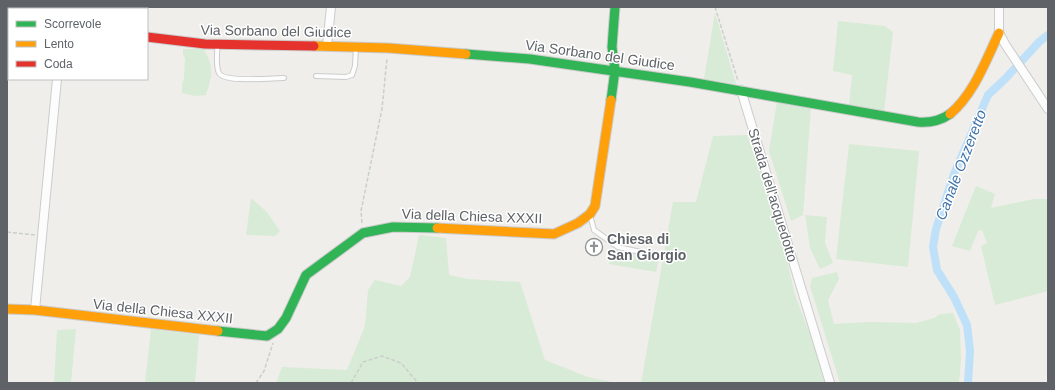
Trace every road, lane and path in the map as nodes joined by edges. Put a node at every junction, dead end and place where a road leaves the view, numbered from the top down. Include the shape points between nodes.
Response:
1 (331, 7) edge
2 (615, 7) edge
3 (715, 7) edge
4 (999, 7) edge
5 (999, 33) junction
6 (148, 37) edge
7 (218, 44) junction
8 (327, 46) junction
9 (356, 46) junction
10 (388, 48) junction
11 (616, 70) junction
12 (316, 76) dead end
13 (284, 78) dead end
14 (58, 80) edge
15 (741, 90) junction
16 (1048, 109) edge
17 (590, 214) junction
18 (7, 232) edge
19 (363, 233) junction
20 (42, 236) junction
21 (659, 256) dead end
22 (7, 309) edge
23 (35, 310) junction
24 (275, 332) junction
25 (256, 383) edge
26 (351, 383) edge
27 (418, 383) edge
28 (830, 383) edge

1 - 8 street
2 - 11 street via 612,44
3 - 15 path
4 - 5 street
5 - 15 street, Via Sorbano del Giudice via 958,106 944,118 934,122
5 - 16 street
6 - 7 street, Via Sorbano del Giudice
7 - 8 street, Via Sorbano del Giudice
7 - 13 lane via 218,69 223,77
8 - 9 street, Via Sorbano del Giudice
9 - 10 street, Via Sorbano del Giudice
9 - 12 lane via 352,75
10 - 11 street, Via Sorbano del Giudice via 530,59
10 - 19 path via 382,109 361,211
11 - 15 street, Via Sorbano del Giudice
11 - 17 street via 595,206
14 - 20 street
15 - 28 street, Strada dell'acquedotto
17 - 19 street, Via della Chiesa XXXII via 578,223 554,234 421,227
17 - 21 lane via 594,230 618,248
18 - 20 path
19 - 24 street, Via della Chiesa XXXII via 306,275 286,318
20 - 23 street
22 - 23 street, Via della Chiesa XXXII
23 - 24 street, Via della Chiesa XXXII via 260,336 268,336
24 - 25 path via 264,371
26 - 27 path via 363,362 382,356 401,363

